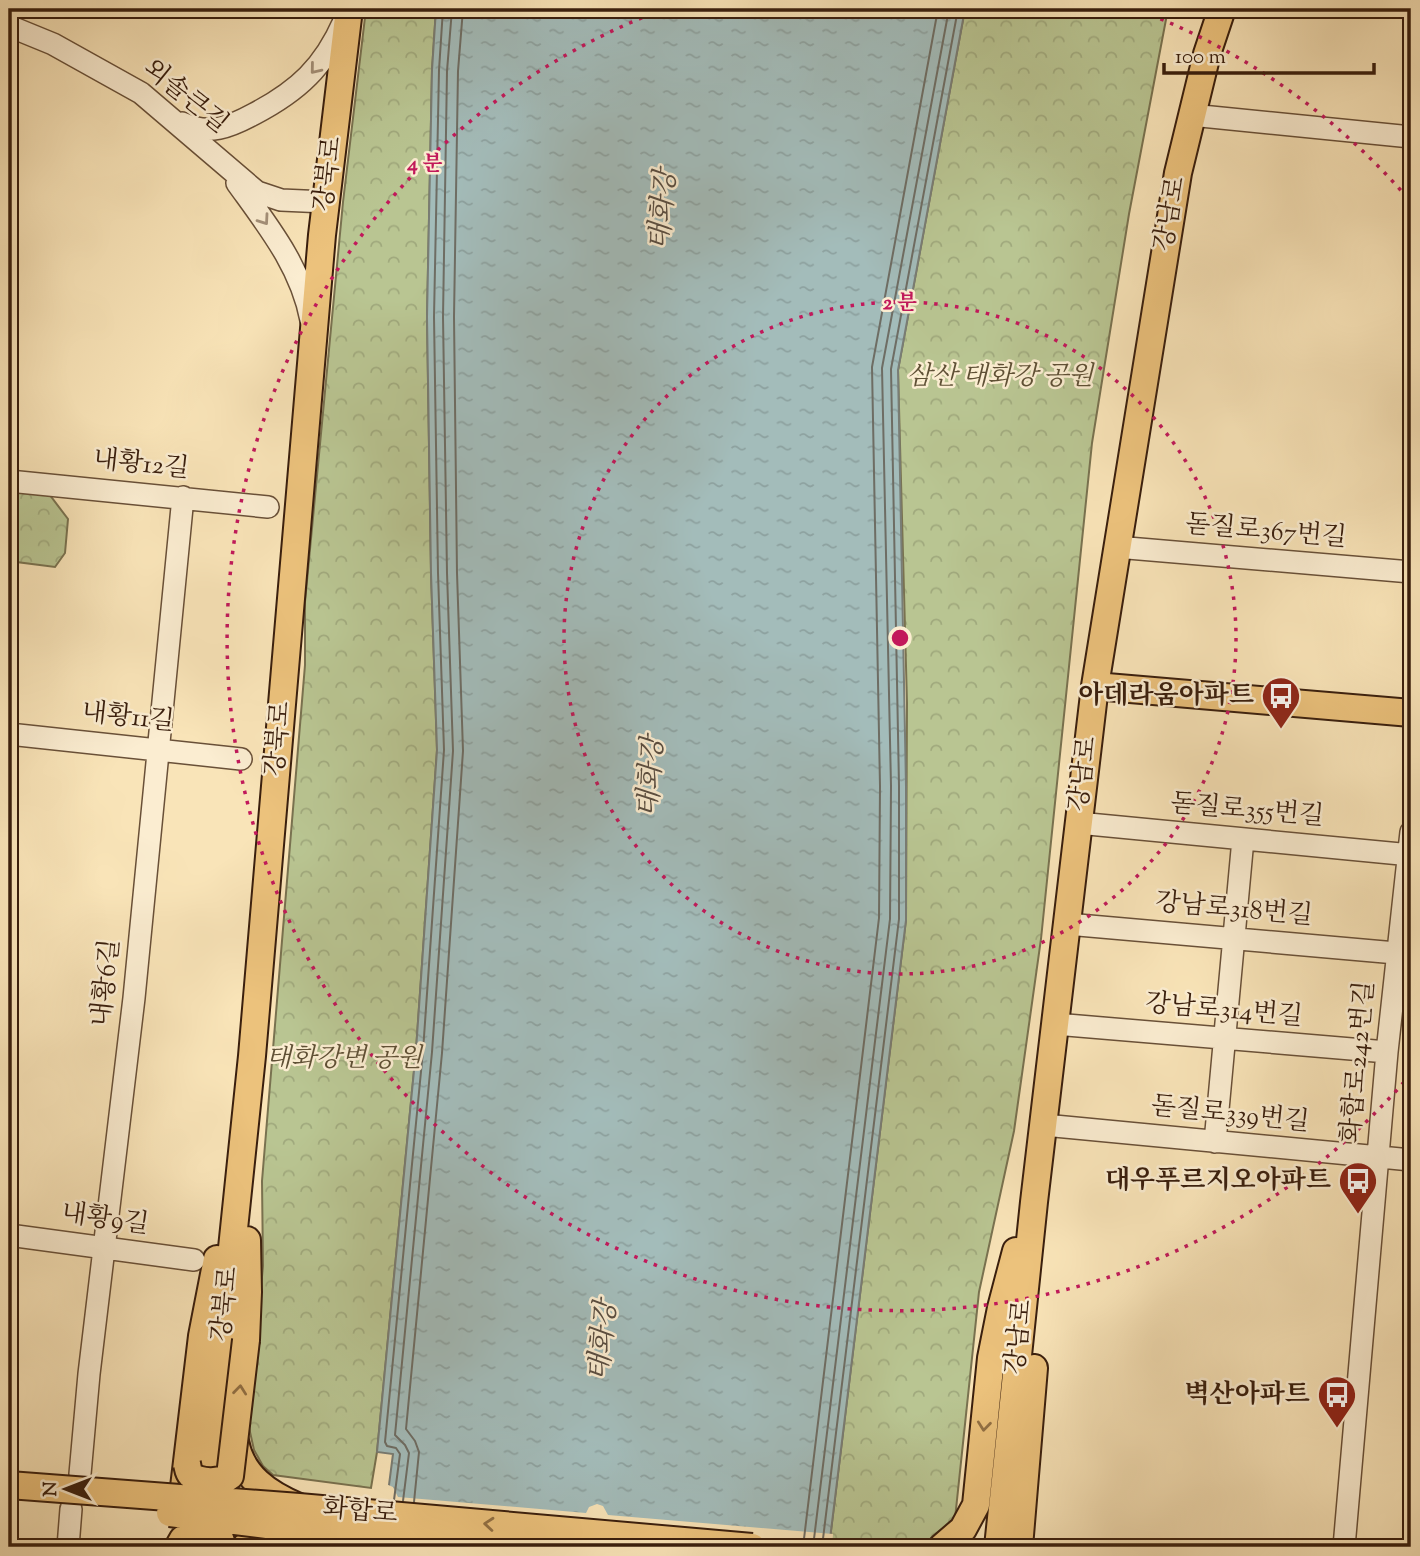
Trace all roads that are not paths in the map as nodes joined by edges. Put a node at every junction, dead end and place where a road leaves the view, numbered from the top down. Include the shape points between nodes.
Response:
1 (349, 9) edge
2 (1222, 9) edge
3 (9, 26) edge
4 (1191, 116) junction
5 (174, 119) junction
6 (1411, 137) edge
7 (223, 165) junction
8 (326, 202) junction
9 (313, 340) junction
10 (9, 481) edge
11 (183, 497) junction
12 (268, 507) dead end
13 (1116, 547) junction
14 (1411, 572) edge
15 (1095, 686) junction
16 (1411, 713) edge
17 (9, 734) edge
18 (159, 749) junction
19 (241, 759) dead end
20 (1078, 823) junction
21 (1411, 832) edge
22 (1243, 839) junction
23 (1410, 855) edge
24 (1067, 924) junction
25 (1234, 938) junction
26 (1396, 953) junction
27 (1055, 1024) junction
28 (1224, 1039) junction
29 (1387, 1052) junction
30 (1044, 1125) junction
31 (1215, 1142) junction
32 (1378, 1157) junction
33 (1411, 1160) edge
34 (240, 1181) junction
35 (1034, 1202) junction
36 (9, 1235) edge
37 (104, 1248) junction
38 (194, 1260) dead end
39 (235, 1441) junction
40 (194, 1469) junction
41 (80, 1474) dead end
42 (9, 1485) edge
43 (9, 1490) edge
44 (976, 1505) junction
45 (71, 1509) dead end
46 (198, 1510) junction
47 (299, 1518) junction
48 (68, 1547) edge
49 (179, 1547) edge
50 (222, 1547) edge
51 (245, 1547) edge
52 (501, 1547) edge
53 (752, 1547) edge
54 (942, 1547) edge
55 (977, 1547) edge
56 (1013, 1547) edge
57 (1344, 1547) edge

1 -> 5 street via 329,51 302,84 278,102 216,130 202,130
1 - 8 main road, 강북로
2 - 4 main road, 강남로
3 - 5 street, 외솔큰길 via 101,69
4 - 6 street
4 - 13 main road, 강남로
5 - 7 street, 외솔큰길
7 - 8 street, 외솔큰길 via 257,192
7 -> 9 street via 290,262 306,298
8 - 9 main road, 강북로
9 - 34 main road, 강북로
10 - 11 street, 내황12길
11 - 12 street, 내황12길
11 - 18 street, 내황6길
13 - 14 street, 돋질로367번길
13 - 15 main road, 강남로
15 - 16 main road
15 - 20 main road, 강남로
17 - 18 street, 내황11길
18 - 19 street, 내황11길
18 - 37 street, 내황6길
20 - 22 street, 돋질로355번길
20 - 24 main road, 강남로
21 - 23 street, 화합로242번길
22 - 23 street, 돋질로355번길
22 - 25 street
23 - 26 street, 화합로242번길
24 - 25 street, 강남로318번길
24 - 27 main road, 강남로
25 - 26 street, 강남로318번길
25 - 28 street
26 - 29 street, 화합로242번길
27 - 28 street, 강남로314번길
27 - 30 main road, 강남로
28 - 29 street, 강남로314번길
28 - 31 street
29 - 32 street, 화합로242번길
30 - 31 street, 돋질로339번길
30 - 35 main road, 강남로
31 - 32 street, 돋질로339번길
32 - 33 street, 돋질로339번길
32 - 57 street, 화합로242번길
39 -> 34 main road, bridge via 248,1292
34 - 40 main road, 강북로
34 - 40 main road via 202,1336
35 -> 44 main road via 1014,1256 991,1358
35 - 56 main road, 강남로
35 - 56 main road via 1035,1362
36 - 37 street, 내황9길
37 - 38 street, 내황9길
37 - 41 street, 내황6길
39 - 40 main road, bridge via 232,1470 226,1480 194,1478 188,1472
39 - 47 main road, bridge via 240,1461 253,1479
40 - 46 main road via 189,1483
42 - 46 main road, 화합로, bridge
43 - 46 main road, 화합로
44 - 54 main road via 963,1529
44 - 55 main road via 973,1538
45 - 48 street
46 - 47 main road, 화합로, bridge
46 - 49 main road, bridge via 180,1526
46 - 50 main road, bridge via 217,1530
47 - 51 main road
47 - 52 main road, 화합로, bridge
53 -> 47 main road, 화합로, bridge
49 - 50 main road, bridge via 187,1538 216,1541

